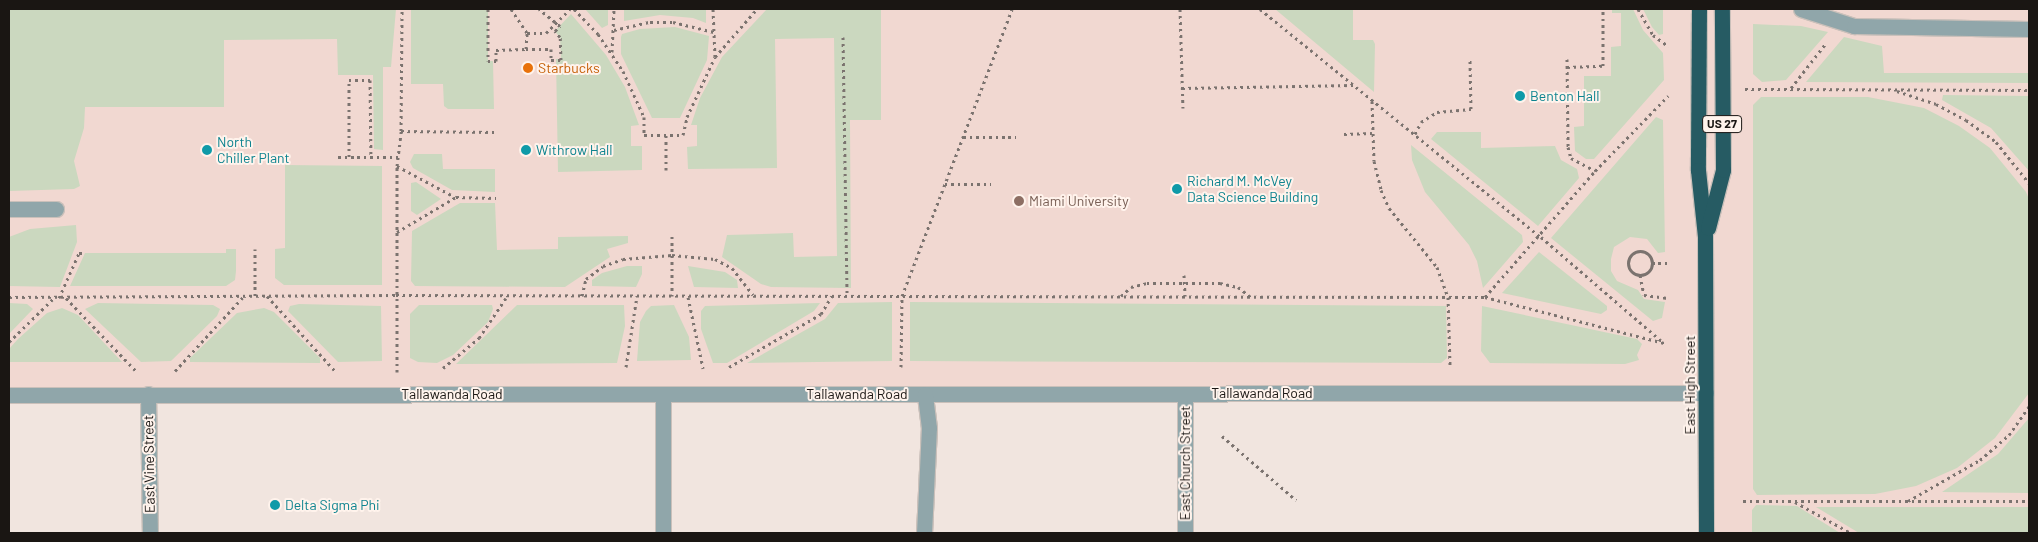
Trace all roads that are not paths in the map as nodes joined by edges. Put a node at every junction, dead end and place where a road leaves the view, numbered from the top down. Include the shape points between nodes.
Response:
1 (1699, 9) edge
2 (1722, 9) edge
3 (1801, 9) edge
4 (2029, 29) edge
5 (9, 208) edge
6 (56, 209) dead end
7 (1706, 237) junction
8 (1706, 393) junction
9 (148, 394) junction
10 (663, 394) junction
11 (925, 394) junction
12 (1185, 394) junction
13 (9, 395) edge
14 (150, 533) edge
15 (663, 533) edge
16 (924, 533) edge
17 (1185, 533) edge
18 (1706, 533) edge

1 - 7 highway, East High Street / US 27 via 1698,170
2 - 7 highway, East High Street / US 27 via 1723,170
3 - 4 street via 1854,26
5 - 6 street
7 - 8 highway, East High Street / US 27
8 - 12 street, Tallawanda Road
8 - 18 highway, East High Street / US 27
9 - 10 street, Tallawanda Road
9 - 13 street, Tallawanda Road
9 - 14 street, East Vine Street
10 - 11 street, Tallawanda Road
10 - 15 street
11 - 12 street, Tallawanda Road
11 - 16 street via 929,428
12 - 17 street, East Church Street

